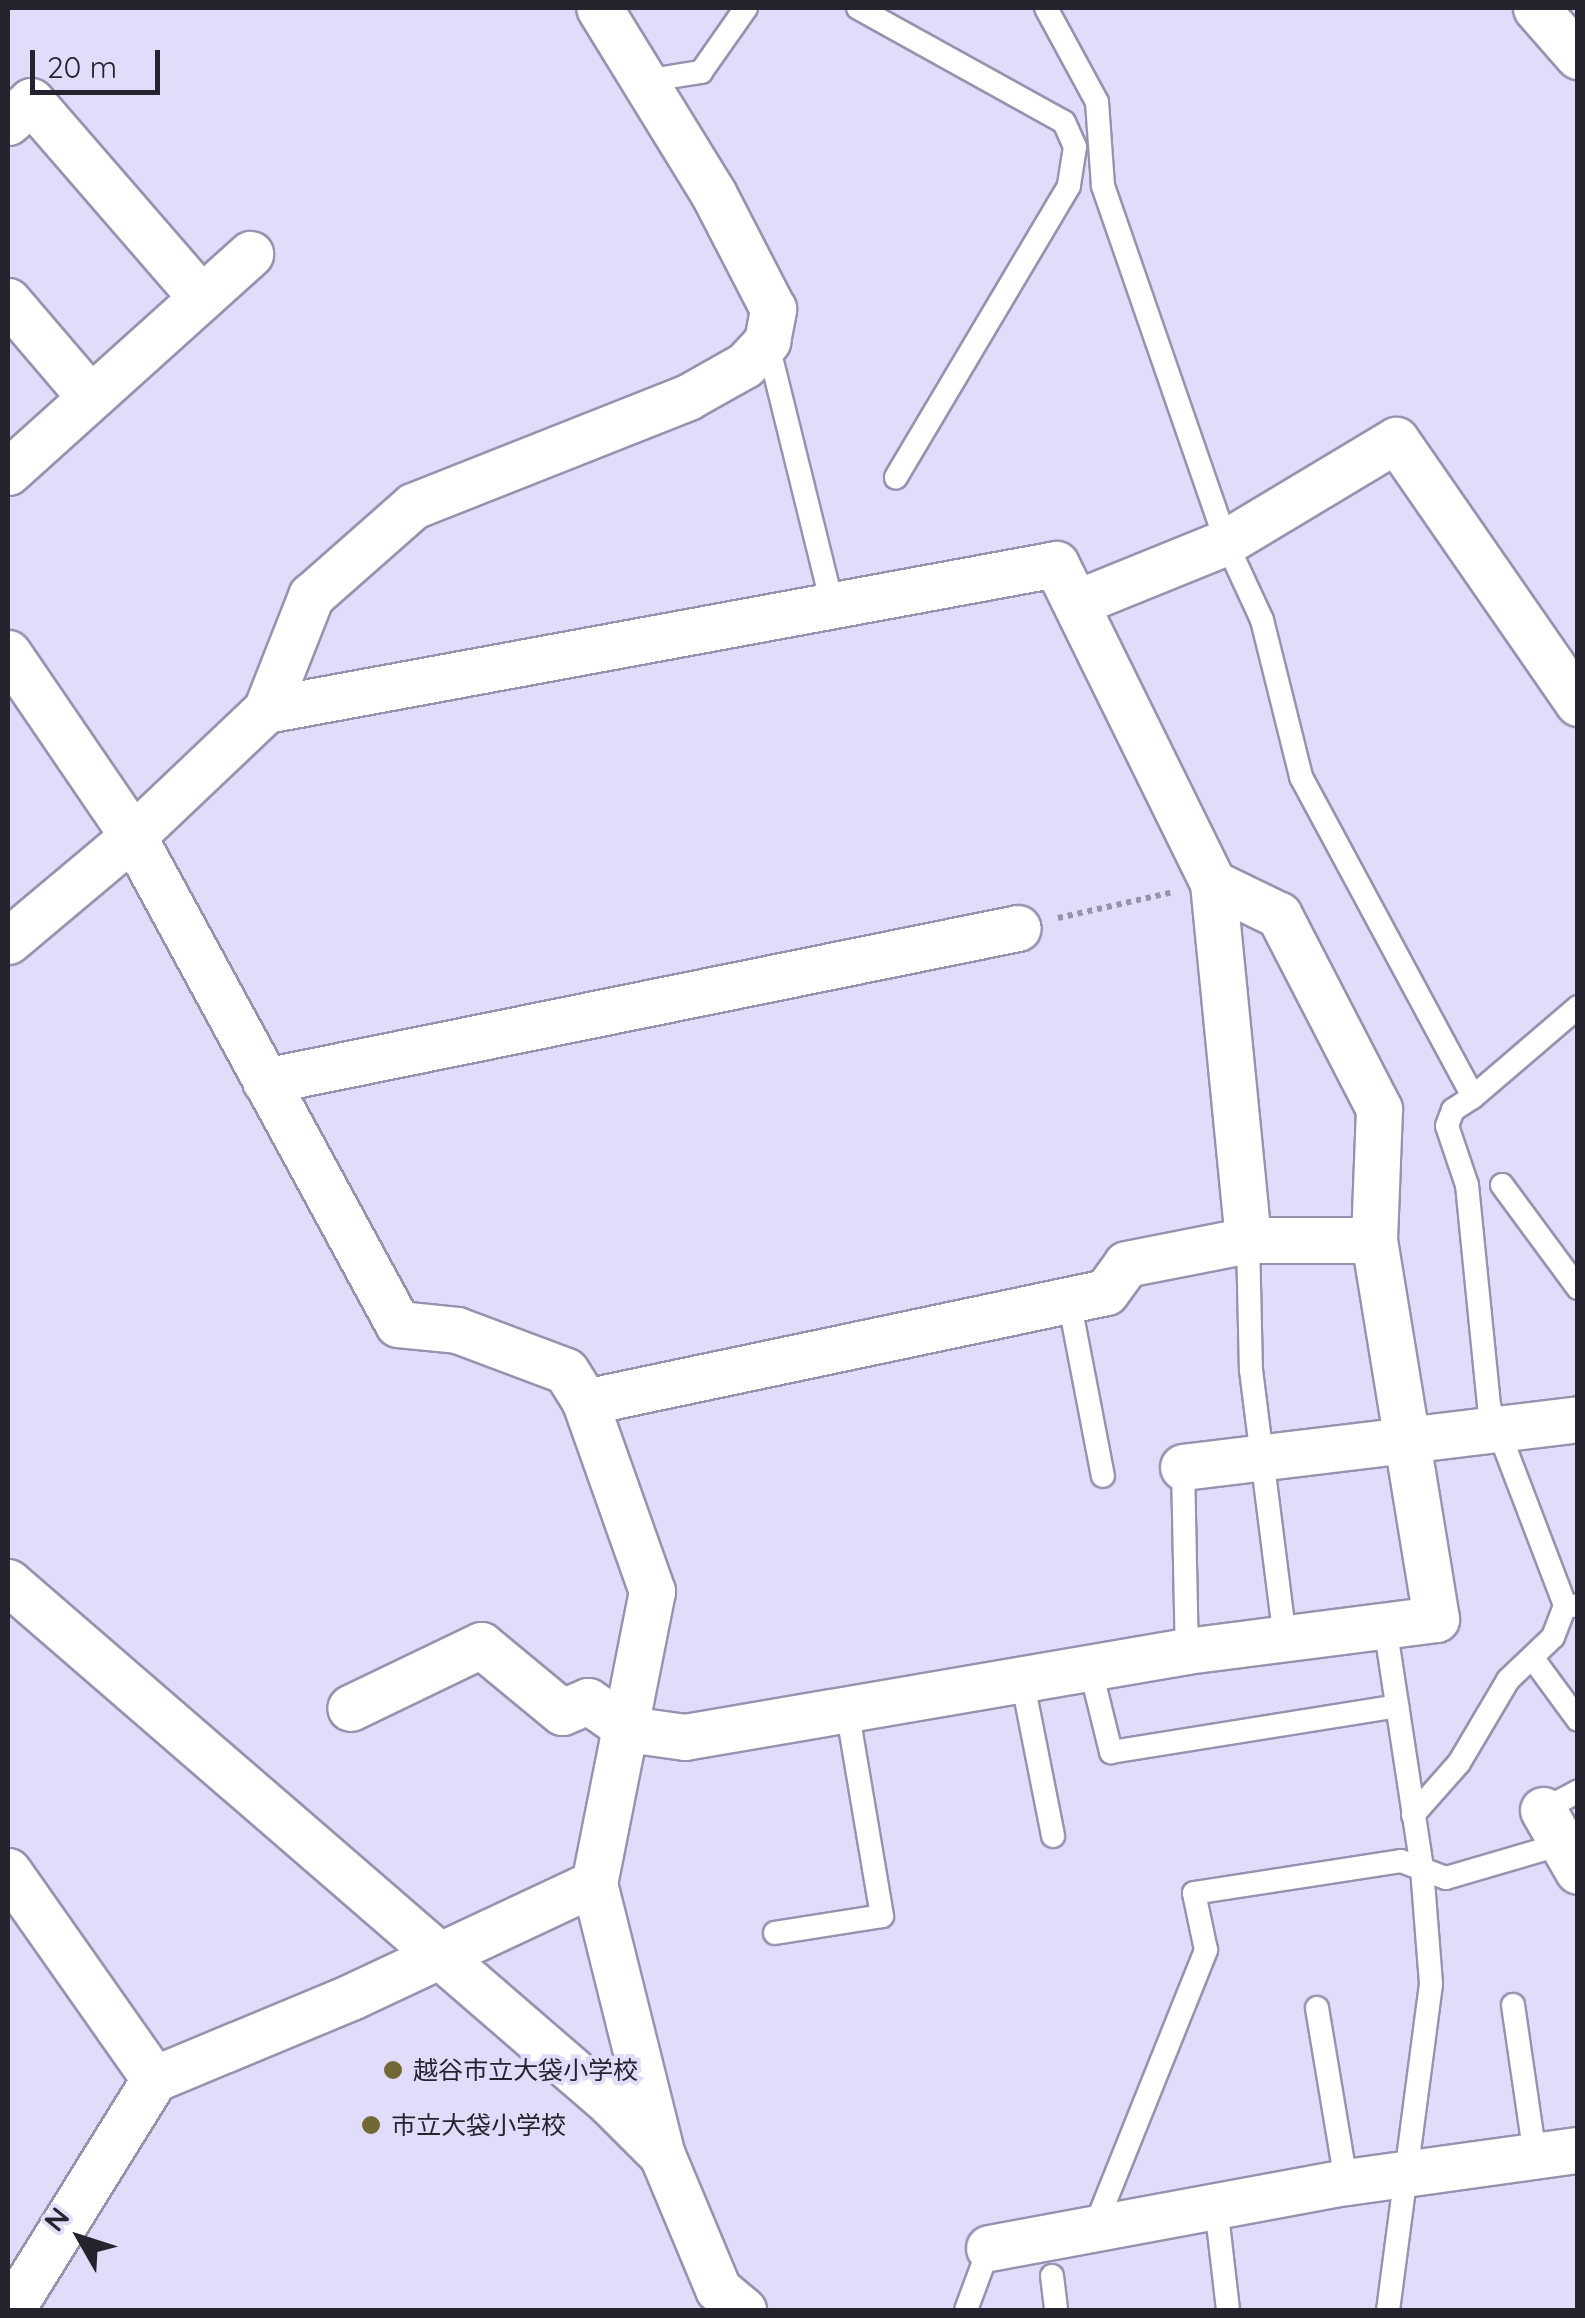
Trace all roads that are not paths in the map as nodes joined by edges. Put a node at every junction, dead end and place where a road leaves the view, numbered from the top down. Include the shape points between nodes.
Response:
1 (599, 8) edge
2 (746, 8) edge
3 (858, 8) edge
4 (1046, 8) edge
5 (1536, 8) edge
6 (1578, 56) edge
7 (644, 81) junction
8 (8, 122) edge
9 (250, 254) dead end
10 (201, 297) junction
11 (8, 301) edge
12 (767, 340) junction
13 (90, 397) junction
14 (8, 472) edge
15 (896, 477) dead end
16 (1226, 542) junction
17 (1076, 603) junction
18 (832, 604) junction
19 (8, 654) edge
20 (1578, 703) edge
21 (266, 710) junction
22 (133, 836) junction
23 (1212, 883) junction
24 (1018, 928) road end
25 (8, 941) edge
26 (1578, 1007) edge
27 (265, 1081) junction
28 (1473, 1097) junction
29 (1502, 1186) dead end
30 (1248, 1240) junction
31 (1374, 1240) junction
32 (1578, 1288) edge
33 (1069, 1300) junction
34 (585, 1402) junction
35 (1578, 1418) edge
36 (1495, 1428) junction
37 (1405, 1438) junction
38 (1262, 1456) junction
39 (1183, 1467) joint
40 (1103, 1476) dead end
41 (8, 1582) edge
42 (1571, 1606) edge
43 (1385, 1626) junction
44 (1284, 1638) junction
45 (1187, 1651) junction
46 (1534, 1660) junction
47 (1090, 1668) junction
48 (1022, 1679) junction
49 (1397, 1706) junction
50 (350, 1708) dead end
51 (847, 1710) junction
52 (1578, 1720) edge
53 (628, 1729) junction
54 (1413, 1815) junction
55 (1565, 1829) edge
56 (1054, 1836) dead end
57 (1422, 1869) junction
58 (8, 1871) edge
59 (594, 1882) junction
60 (775, 1933) dead end
61 (440, 1952) junction
62 (1513, 2005) dead end
63 (1317, 2008) dead end
64 (154, 2079) junction
65 (1556, 2152) edge
66 (662, 2155) junction
67 (1405, 2174) junction
68 (1346, 2182) junction
69 (1216, 2206) junction
70 (1094, 2229) junction
71 (989, 2248) joint
72 (1052, 2276) dead end
73 (11, 2310) edge
74 (743, 2310) edge
75 (966, 2310) edge
76 (1056, 2310) edge
77 (1228, 2310) edge
78 (1388, 2310) edge

1 - 7 street
2 - 7 lane via 701,72
3 - 15 lane via 1064,122 1075,146 1069,186
4 - 16 lane via 1097,102 1103,186
5 - 6 street
7 - 12 street via 773,309
8 - 10 street via 31,101
9 - 10 street
10 - 13 street
11 - 13 street
12 - 18 lane
12 - 21 street via 745,366 688,397 413,506 311,596
13 - 14 street
16 - 17 street
16 - 20 street via 1396,440
16 - 28 lane via 1262,620 1300,777
17 - 18 street via 1056,564
17 - 23 street
18 - 21 street
19 - 22 street
21 - 22 street
22 - 25 street
22 - 27 street
23 - 30 street
23 - 31 street via 1279,915 1379,1109
24 - 27 street
26 - 28 lane
27 - 34 street via 398,1324 457,1330 566,1371
28 - 36 lane via 1453,1110 1446,1126 1467,1184
29 - 32 lane
30 - 31 street
30 - 33 street via 1126,1264 1106,1292
30 - 38 lane via 1251,1370
31 - 37 street
33 - 34 street
33 - 40 lane
34 - 53 street via 652,1591
35 - 36 street
36 - 37 street
36 - 42 lane
37 - 38 street
37 - 43 street via 1436,1619
38 - 39 street
38 - 44 lane
39 - 45 lane
41 - 61 street
42 - 46 lane
43 - 44 street
43 - 49 lane
44 - 45 street
45 - 47 street
46 - 52 lane
46 - 54 lane via 1508,1680 1459,1763
47 - 48 street
47 - 49 lane via 1111,1752
48 - 51 street
48 - 56 lane
49 - 54 lane
50 - 53 street via 481,1645 562,1712 588,1701
51 - 53 street via 685,1738
51 - 60 lane via 882,1916
53 - 59 street
54 - 57 lane
55 - 57 lane via 1446,1878
57 - 67 lane via 1431,1984
57 - 70 lane via 1401,1862 1194,1894 1206,1950
58 - 64 street
59 - 61 street
59 - 66 street
61 - 64 street
61 - 66 street
62 - 65 lane
63 - 68 lane
64 - 73 street
65 - 67 street
66 - 74 street via 718,2289
67 - 68 street
67 - 78 lane
68 - 69 street
69 - 70 street
69 - 77 lane
70 - 71 street
71 - 75 lane
72 - 76 lane

